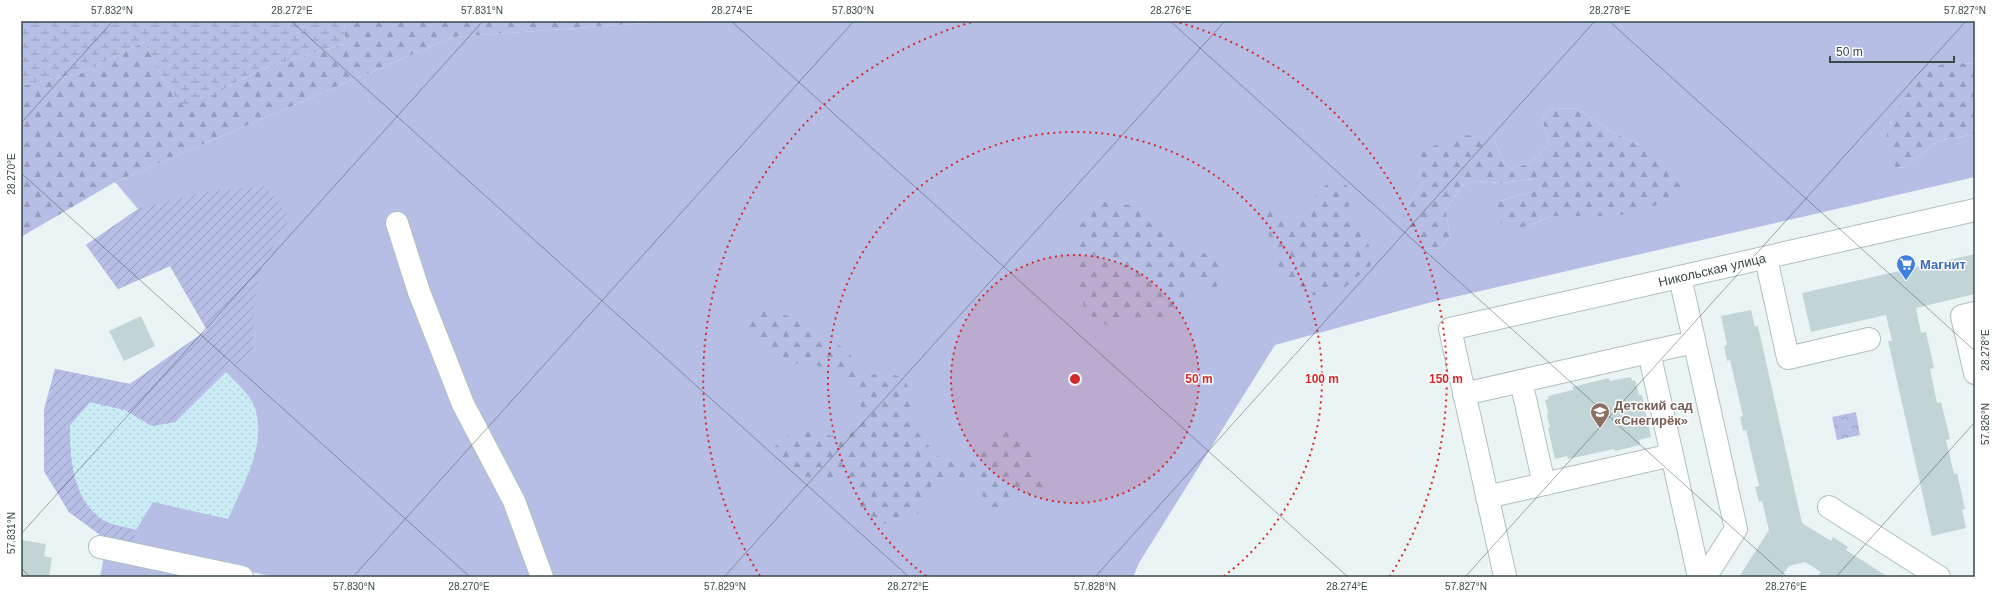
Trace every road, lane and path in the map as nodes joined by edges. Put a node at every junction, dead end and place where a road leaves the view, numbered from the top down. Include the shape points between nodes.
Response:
1 (1975, 210) edge
2 (397, 223) dead end
3 (1766, 258) junction
4 (1680, 277) junction
5 (1975, 313) edge
6 (1869, 339) dead end
7 (1694, 342) junction
8 (1649, 352) junction
9 (1975, 373) edge
10 (1521, 381) junction
11 (1464, 394) junction
12 (1672, 455) junction
13 (1544, 484) junction
14 (1487, 497) junction
15 (1829, 508) dead end
16 (100, 547) dead end
17 (1505, 576) dead end
18 (242, 577) edge
19 (542, 577) edge
20 (1699, 577) edge
21 (1705, 577) edge
22 (1939, 577) edge

1 - 3 street, Никольская улица
2 - 19 street via 419,292 463,404 514,501
3 - 4 street, Никольская улица
3 - 6 street via 1788,358
4 - 7 street
4 - 11 street, Никольская улица via 1450,329
5 - 9 street via 1962,316
7 - 8 street
7 - 21 street via 1736,529
8 - 10 street
8 - 12 street
10 - 11 street
10 - 13 street
11 - 14 street
12 - 13 street
12 - 20 street
13 - 14 street
14 - 17 street
15 - 22 street
16 - 18 street

